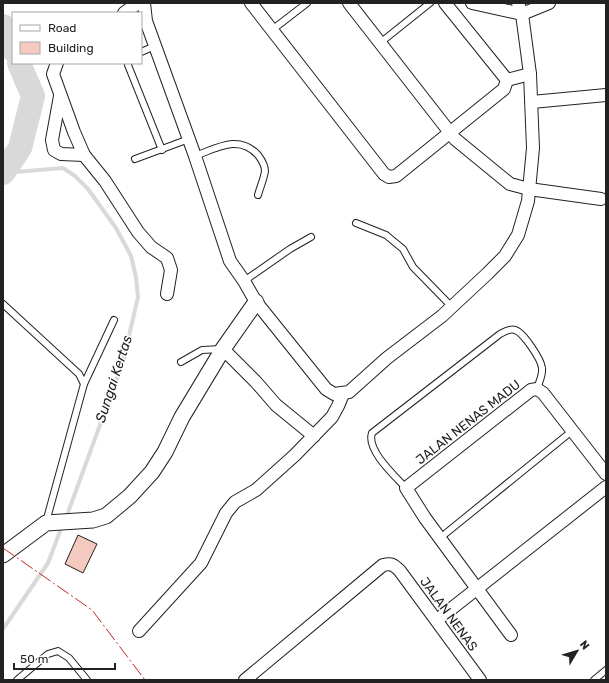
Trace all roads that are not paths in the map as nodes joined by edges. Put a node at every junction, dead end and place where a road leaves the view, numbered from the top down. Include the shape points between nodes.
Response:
1 (138, 3) edge
2 (144, 3) edge
3 (251, 3) edge
4 (307, 3) edge
5 (350, 3) edge
6 (430, 3) edge
7 (445, 3) edge
8 (472, 3) edge
9 (549, 3) edge
10 (520, 8) edge
11 (125, 12) edge
12 (272, 30) junction
13 (380, 43) junction
14 (156, 46) junction
15 (142, 52) edge
16 (57, 64) edge
17 (128, 64) edge
18 (530, 74) junction
19 (507, 80) junction
20 (60, 94) junction
21 (606, 94) edge
22 (532, 102) junction
23 (449, 132) junction
24 (189, 139) junction
25 (162, 150) junction
26 (84, 155) junction
27 (195, 156) junction
28 (134, 159) dead end
29 (529, 189) junction
30 (258, 195) dead end
31 (601, 199) dead end
32 (356, 223) dead end
33 (311, 237) dead end
34 (244, 282) junction
35 (167, 294) dead end
36 (256, 302) junction
37 (3, 304) edge
38 (452, 306) junction
39 (114, 320) dead end
40 (223, 349) junction
41 (180, 362) dead end
42 (84, 384) junction
43 (537, 389) junction
44 (343, 394) junction
45 (572, 431) junction
46 (314, 436) junction
47 (606, 474) edge
48 (606, 487) edge
49 (406, 488) junction
50 (50, 522) junction
51 (440, 538) junction
52 (3, 555) edge
53 (477, 589) junction
54 (437, 620) junction
55 (139, 631) dead end
56 (511, 635) dead end
57 (606, 670) edge
58 (477, 679) edge
59 (17, 680) edge
60 (87, 680) edge
61 (245, 680) edge
62 (594, 680) edge

1 - 11 street
2 - 14 street via 146,21
3 - 12 street
4 - 12 lane
5 - 13 street
6 - 13 lane
7 - 19 street
8 - 10 street
9 - 10 street
10 - 18 street
12 - 23 street via 384,174 389,177 396,176
13 - 23 street
14 - 15 lane
14 - 24 street
16 - 20 street via 53,74
17 - 25 lane
18 - 19 street
18 - 22 street
19 - 23 street via 504,89
20 - 26 street
20 - 26 street via 52,140 54,150 61,154
21 - 22 street
22 - 29 street via 533,148
23 - 29 street via 455,140 510,184
24 - 25 lane
24 - 27 street
25 - 28 lane
26 - 35 street via 105,181 138,232 151,247 167,258 171,270
27 - 30 lane via 230,144 239,144 253,150 262,159 265,170
27 - 34 street via 230,261
29 - 31 street
29 - 38 street via 520,230 505,256
32 - 38 lane via 386,234 403,249 413,267
33 - 34 lane
34 - 36 street
36 - 40 street
36 - 44 street via 326,389 334,394
37 - 42 lane via 79,374
38 - 44 street via 349,392
39 - 42 lane
40 - 41 lane via 202,350
40 - 46 street via 276,405
40 - 50 street via 182,417 165,452 152,472 130,496 106,516 93,520
42 - 50 lane
43 - 45 street, JALAN NENAS MADU via 543,392
43 - 49 street, JALAN NENAS MADU via 530,390
43 - 49 lane via 542,375 539,357 521,333 514,329 500,334 372,433 370,438 373,448
44 - 46 street via 332,417
45 - 47 street, JALAN NENAS MADU
45 - 51 lane
46 - 55 street via 256,490 235,502 226,513 201,563
48 - 53 street
49 - 51 street
50 - 52 street
51 - 53 street
53 - 54 street
53 - 56 street
54 - 58 street, JALAN NENAS
54 - 61 street, JALAN NENAS via 394,565 383,564
57 - 62 lane
59 - 60 lane via 48,654 58,651 69,658

